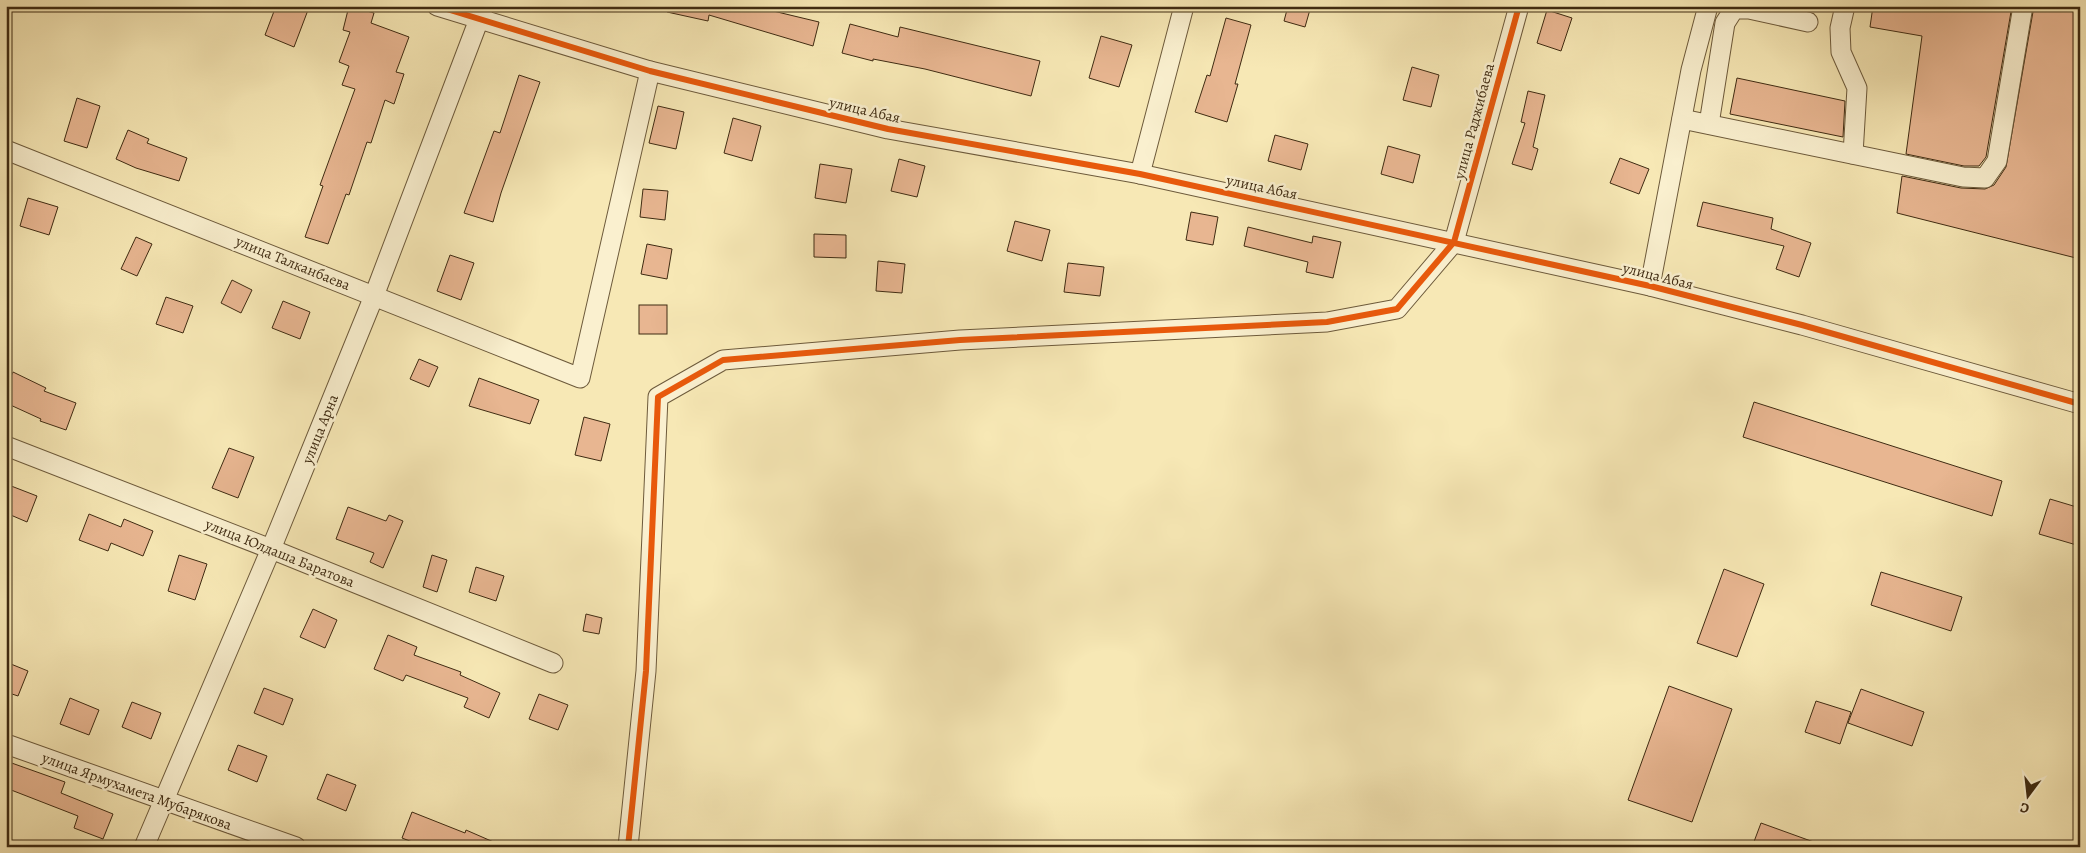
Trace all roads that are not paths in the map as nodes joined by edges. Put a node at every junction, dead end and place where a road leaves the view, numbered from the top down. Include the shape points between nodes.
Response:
1 (438, 6) edge
2 (1184, 6) edge
3 (1519, 6) edge
4 (1708, 6) edge
5 (1845, 6) edge
6 (2023, 6) edge
7 (482, 13) edge
8 (1808, 22) dead end
9 (650, 71) junction
10 (1682, 119) junction
11 (1709, 124) junction
12 (6, 150) edge
13 (1853, 154) junction
14 (1140, 174) junction
15 (1454, 242) junction
16 (1650, 286) junction
17 (374, 296) junction
18 (2080, 404) edge
19 (6, 446) edge
20 (271, 549) junction
21 (553, 663) dead end
22 (6, 744) edge
23 (164, 800) junction
24 (144, 847) edge
25 (296, 847) edge
26 (628, 847) edge

1 - 7 street, улица Абая
2 - 14 street
3 - 15 street, улица Раджибаева
4 - 10 street
5 - 13 street via 1840,28 1841,52 1857,88
6 - 13 street via 1997,161 1985,178 1963,177
7 - 9 street, улица Абая
7 - 17 street, улица Арна
8 - 11 street via 1749,9 1734,9 1725,23
9 - 14 street, улица Абая via 888,129
9 - 17 street, улица Талканбаева via 580,378
10 - 11 street
10 - 16 street
11 - 13 street
12 - 17 street, улица Талканбаева
14 - 15 street, улица Абая
15 - 16 street, улица Абая
15 - 26 street via 1397,309 1327,322 960,340 723,360 658,397 646,670
16 - 18 street, улица Абая via 1802,325
17 - 20 street, улица Арна
19 - 20 street, улица Юлдаша Баратова
20 - 21 street, улица Юлдаша Баратова
20 - 23 street, улица Арна
22 - 23 street, улица Ярмухамета Мубарякова
23 - 24 street, улица Арна
23 - 25 street, улица Ярмухамета Мубарякова

